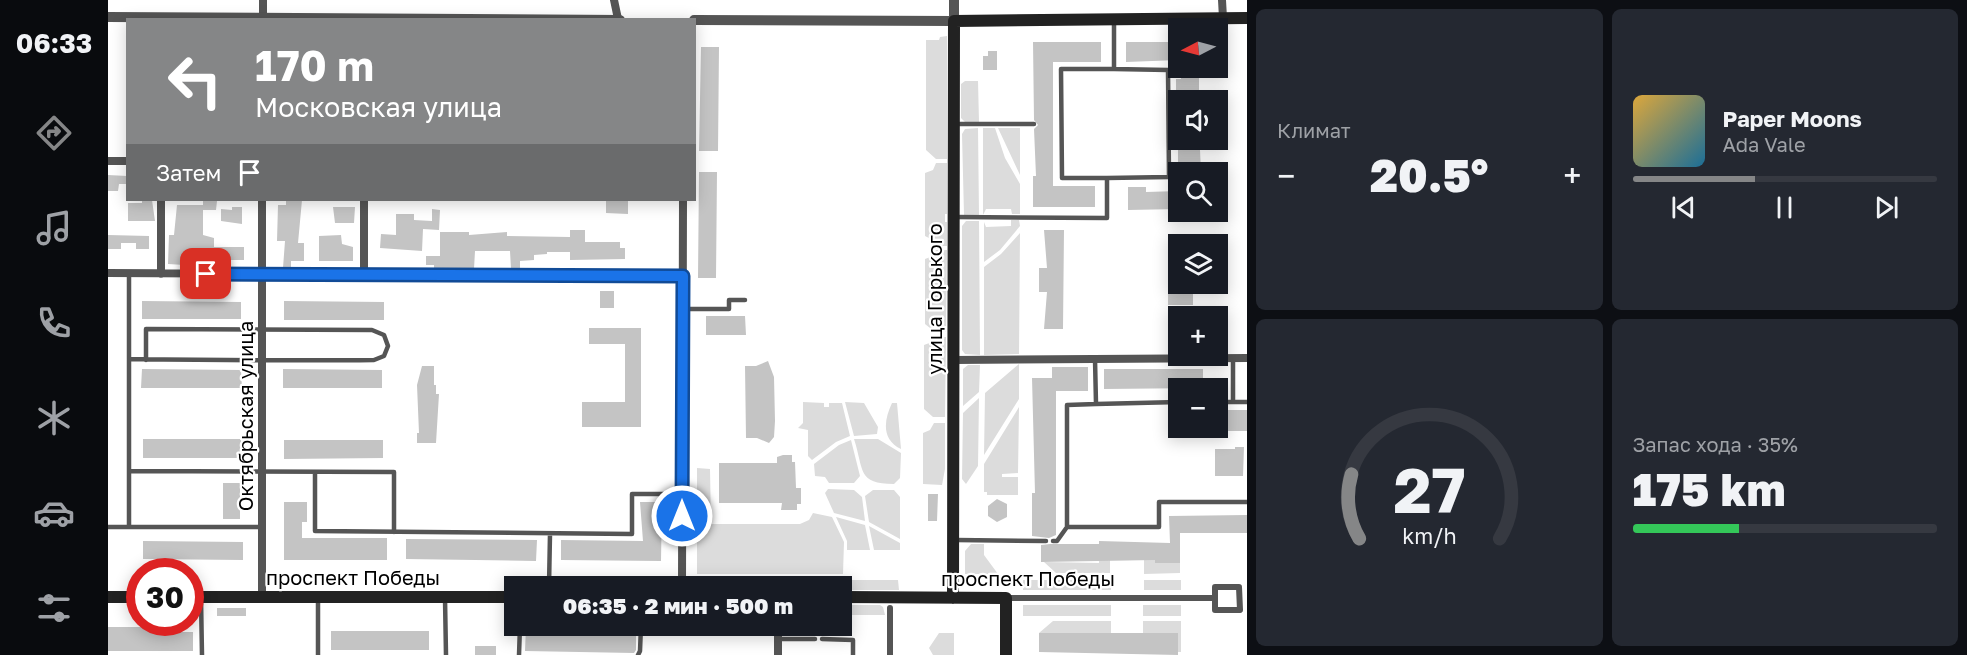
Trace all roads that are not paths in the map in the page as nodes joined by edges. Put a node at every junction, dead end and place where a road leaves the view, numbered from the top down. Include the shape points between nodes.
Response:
1 (263, 0) edge
2 (614, 0) edge
3 (954, 0) edge
4 (1222, 0) edge
5 (108, 17) edge
6 (162, 18) edge
7 (263, 18) edge
8 (618, 18) edge
9 (1223, 18) edge
10 (1228, 18) edge
11 (1247, 18) edge
12 (1114, 19) junction
13 (1168, 19) edge
14 (696, 20) edge
15 (954, 21) junction
16 (1114, 69) junction
17 (954, 124) junction
18 (1034, 124) dead end
19 (1053, 124) dead end
20 (1061, 124) junction
21 (108, 161) edge
22 (126, 161) edge
23 (1107, 178) junction
24 (161, 201) edge
25 (262, 201) edge
26 (364, 201) edge
27 (683, 201) edge
28 (954, 217) junction
29 (108, 273) edge
30 (129, 273) junction
31 (161, 274) junction
32 (261, 274) junction
33 (364, 274) junction
34 (683, 276) junction
35 (745, 300) dead end
36 (682, 309) junction
37 (261, 329) junction
38 (1233, 358) junction
39 (1247, 358) edge
40 (129, 359) junction
41 (1095, 359) junction
42 (146, 360) junction
43 (261, 360) junction
44 (954, 360) junction
45 (1168, 402) edge
46 (1228, 402) edge
47 (1233, 402) junction
48 (1247, 402) edge
49 (1096, 404) junction
50 (129, 471) junction
51 (261, 472) junction
52 (315, 472) junction
53 (682, 494) junction
54 (1247, 502) edge
55 (108, 527) edge
56 (129, 527) junction
57 (262, 527) junction
58 (1067, 527) junction
59 (394, 532) junction
60 (550, 534) junction
61 (953, 540) junction
62 (1046, 541) dead end
63 (1053, 541) dead end
64 (549, 576) edge
65 (682, 576) edge
66 (108, 597) edge
67 (126, 597) edge
68 (204, 597) edge
69 (262, 597) junction
70 (318, 597) junction
71 (445, 597) junction
72 (504, 597) edge
73 (852, 598) edge
74 (953, 598) junction
75 (1006, 598) junction
76 (1215, 598) junction
77 (1243, 598) edge
78 (890, 603) junction
79 (200, 636) edge
80 (520, 636) edge
81 (641, 636) edge
82 (778, 639) joint
83 (815, 639) dead end
84 (822, 639) dead end
85 (202, 655) edge
86 (318, 655) edge
87 (446, 655) edge
88 (519, 655) edge
89 (638, 655) edge
90 (778, 655) edge
91 (853, 655) edge
92 (890, 655) edge
93 (1006, 655) edge

1 - 7 street
2 - 8 street
3 - 15 street, улица Горького
4 - 9 street
5 - 6 street
10 - 11 main road
12 - 13 main road
12 - 15 main road
12 - 16 lane
14 - 15 street
15 - 17 main road, улица Горького
16 - 20 lane via 1061,69
16 - 23 lane via 1168,70 1169,177
17 - 18 lane
17 - 28 main road, улица Горького
19 - 20 lane
20 - 23 lane via 1062,178
21 - 22 street
23 - 28 lane via 1107,218
24 - 31 street
25 - 32 street, Октябрьская улица
26 - 33 street
27 - 34 street
28 - 44 main road, улица Горького
29 - 30 street
30 - 31 street
30 - 40 lane
31 - 32 street
32 - 33 street
32 - 37 street, Октябрьская улица
33 - 34 street
34 - 36 street
35 - 36 lane via 729,300 729,309
36 - 53 street
37 - 42 lane via 146,329
37 - 43 street, Октябрьская улица
37 - 43 lane via 375,331 384,335 388,346 384,356 374,360
38 - 39 street
38 - 41 street
38 - 47 lane
40 - 42 lane
40 - 50 lane
41 - 44 street
41 - 49 lane
42 - 43 lane
43 - 51 street, Октябрьская улица
44 - 61 main road, улица Горького
45 - 49 lane
46 - 47 lane
47 - 48 lane
49 - 58 lane via 1067,405
50 - 51 lane
50 - 56 lane
51 - 52 lane
51 - 57 street, Октябрьская улица
52 - 59 lane via 315,531
52 - 59 lane via 394,472
53 - 60 lane via 632,494 632,534
53 - 65 street
54 - 58 lane via 1159,502 1159,527
55 - 56 lane
56 - 57 lane
57 - 69 street, Октябрьская улица
58 - 63 lane
59 - 60 lane
60 - 64 lane
61 - 62 lane
61 - 74 main road, улица Горького
66 - 67 main road
68 - 69 main road, проспект Победы
69 - 70 main road, проспект Победы
70 - 71 main road, проспект Победы
70 - 86 lane
71 - 72 main road, проспект Победы
71 - 87 lane
73 - 78 main road, проспект Победы
74 - 75 main road, проспект Победы
74 - 78 main road, проспект Победы
75 - 76 street, проспект Победы
75 - 93 main road
76 - 77 street via 1215,587 1239,587
76 - 77 street via 1215,610 1240,610
78 - 92 street
79 - 85 lane
80 - 88 lane
81 - 89 lane
82 - 83 lane
82 - 90 street
84 - 91 lane via 853,640

